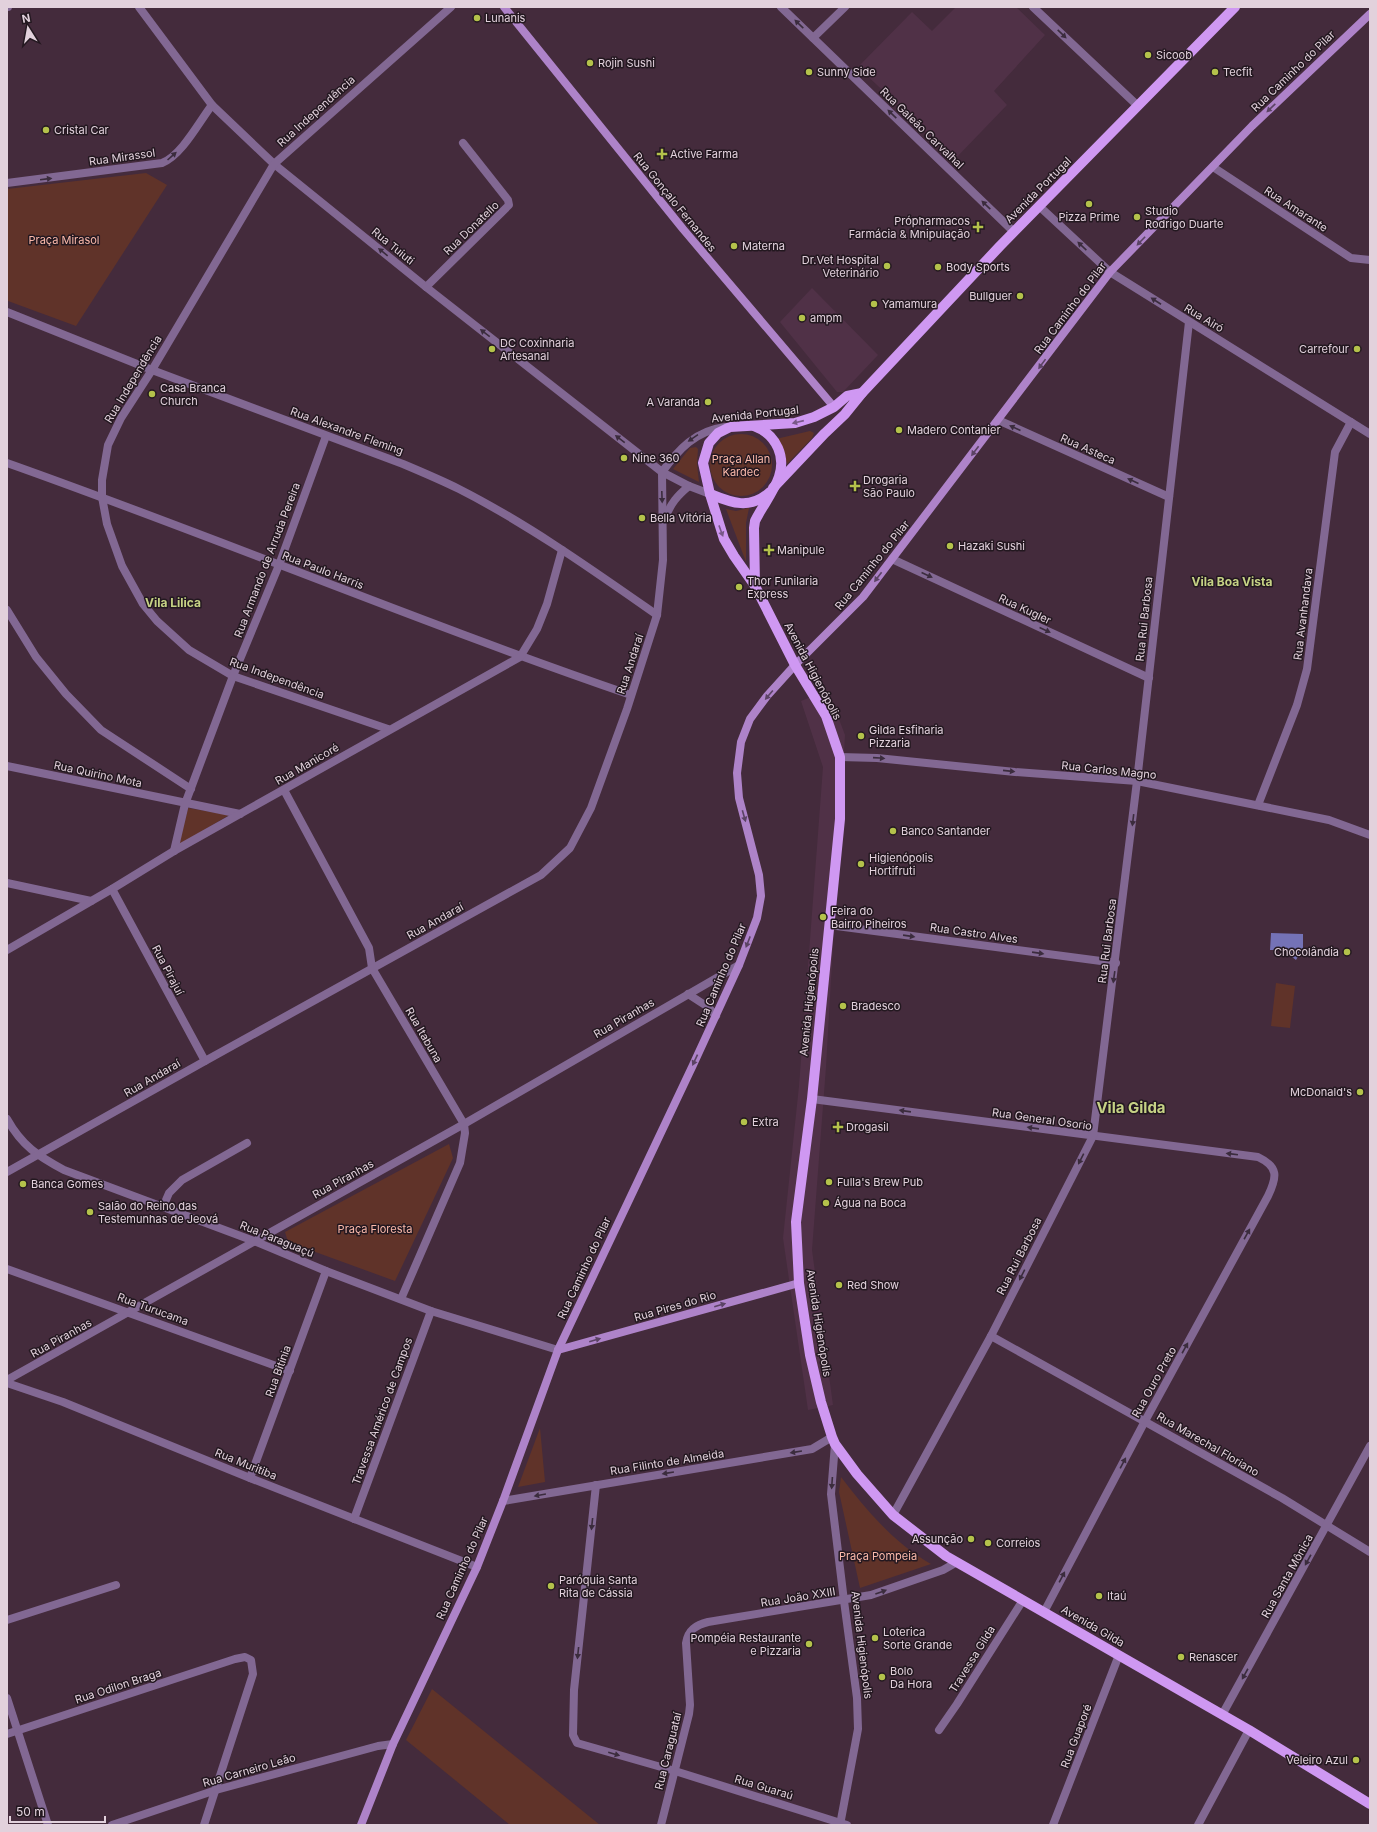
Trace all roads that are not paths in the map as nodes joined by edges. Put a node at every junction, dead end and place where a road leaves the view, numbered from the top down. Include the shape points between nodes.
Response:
1 (139, 7) edge
2 (450, 7) edge
3 (504, 7) edge
4 (781, 7) edge
5 (845, 7) edge
6 (1033, 7) edge
7 (1235, 7) edge
8 (1370, 14) edge
9 (814, 38) junction
10 (212, 105) junction
11 (1138, 106) junction
12 (463, 143) dead end
13 (274, 164) junction
14 (1213, 167) junction
15 (7, 183) edge
16 (1039, 206) junction
17 (1014, 232) junction
18 (1370, 260) edge
19 (1110, 272) junction
20 (426, 287) junction
21 (7, 312) edge
22 (1189, 322) junction
23 (152, 370) junction
24 (862, 393) junction
25 (834, 406) junction
26 (998, 420) junction
27 (1351, 422) junction
28 (752, 425) junction
29 (730, 426) junction
30 (825, 433) junction
31 (1370, 434) edge
32 (326, 436) junction
33 (7, 463) edge
34 (662, 472) junction
35 (689, 486) junction
36 (773, 489) junction
37 (710, 494) junction
38 (102, 497) junction
39 (1169, 497) junction
40 (663, 522) junction
41 (562, 550) junction
42 (892, 559) junction
43 (278, 565) junction
44 (755, 586) junction
45 (7, 610) edge
46 (657, 615) junction
47 (520, 656) junction
48 (795, 666) junction
49 (233, 676) junction
50 (1149, 678) junction
51 (631, 695) junction
52 (388, 729) junction
53 (840, 757) junction
54 (7, 766) edge
55 (1137, 781) junction
56 (191, 789) junction
57 (284, 790) junction
58 (185, 804) junction
59 (1258, 805) junction
60 (240, 814) junction
61 (1370, 835) edge
62 (174, 851) junction
63 (7, 883) edge
64 (112, 889) junction
65 (91, 901) junction
66 (829, 925) junction
67 (7, 950) edge
68 (1116, 963) junction
69 (739, 965) junction
70 (372, 968) junction
71 (688, 994) junction
72 (716, 1016) junction
73 (205, 1061) junction
74 (812, 1099) junction
75 (7, 1118) edge
76 (464, 1124) junction
77 (1092, 1136) junction
78 (246, 1144) dead end
79 (37, 1156) junction
80 (1270, 1162) joint
81 (7, 1172) edge
82 (163, 1207) junction
83 (254, 1241) junction
84 (7, 1269) edge
85 (326, 1271) junction
86 (799, 1283) junction
87 (401, 1299) junction
88 (431, 1311) junction
89 (129, 1312) junction
90 (991, 1336) junction
91 (558, 1350) junction
92 (290, 1371) junction
93 (7, 1382) edge
94 (1145, 1421) junction
95 (833, 1440) junction
96 (1370, 1446) edge
97 (250, 1478) junction
98 (596, 1485) junction
99 (503, 1501) junction
100 (893, 1515) junction
101 (354, 1519) junction
102 (1327, 1526) junction
103 (1370, 1552) edge
104 (957, 1562) junction
105 (477, 1567) junction
106 (116, 1585) dead end
107 (1023, 1600) junction
108 (844, 1601) junction
109 (1044, 1612) junction
110 (7, 1620) edge
111 (688, 1634) joint
112 (1119, 1656) junction
113 (7, 1698) edge
114 (1222, 1715) junction
115 (18, 1730) junction
116 (939, 1730) dead end
117 (1249, 1730) junction
118 (7, 1734) edge
119 (393, 1744) junction
120 (675, 1771) junction
121 (216, 1790) junction
122 (1370, 1804) edge
123 (842, 1824) edge
124 (48, 1825) edge
125 (112, 1825) edge
126 (204, 1825) edge
127 (361, 1825) edge
128 (661, 1825) edge
129 (1053, 1825) edge
130 (1198, 1825) edge

1 - 10 street, Rua Tuiuti
2 - 13 street, Rua Independência
3 - 25 main road, Rua Gonçalo Fernandes via 682,229
9 -> 4 street, Rua Galeão Carvalhal
5 - 9 street
6 -> 11 street
7 - 11 main road, Avenida Portugal
8 -> 14 main road, Rua Caminho do Pilar via 1252,126
17 -> 9 street, Rua Galeão Carvalhal
10 - 13 street, Rua Tuiuti
15 -> 10 street, Rua Mirassol via 162,163 174,156
11 - 16 main road, Avenida Portugal
12 - 20 street, Rua Donatello via 510,205
20 -> 13 street, Rua Tuiuti
13 - 23 street, Rua Independência
14 - 18 street, Rua Amarante via 1350,258
14 -> 19 main road, Rua Caminho do Pilar
16 - 17 main road, Avenida Portugal
19 -> 16 street, Rua Airó
17 - 24 main road, Avenida Portugal
22 -> 19 street, Rua Airó
19 -> 26 main road, Rua Caminho do Pilar
34 -> 20 street, Rua Tuiuti
21 - 23 street, Rua Alexandre Fleming
22 - 27 street, Rua Airó
22 - 39 street, Rua Rui Barbosa
23 - 32 street, Rua Alexandre Fleming
23 - 38 street, Rua Independência via 113,433 105,460
24 - 25 main road, Avenida Portugal via 846,396
24 - 30 main road, Avenida Portugal
25 -> 28 main road, Avenida Portugal via 814,417 794,423
25 - 30 main road via 836,418
39 -> 26 street, Rua Asteca
26 -> 42 main road, Rua Caminho do Pilar
27 - 31 street, Rua Airó
27 - 59 street, Rua Avanhandava via 1335,452 1307,669 1297,705
28 - 29 main road, Avenida Portugal
28 - 36 main road via 769,434 781,456 780,475
29 -> 34 street, Avenida Portugal via 705,431 692,438 676,453
29 - 37 main road via 713,438 704,456 703,463
30 - 36 main road, Avenida Portugal
32 - 41 street, Rua Alexandre Fleming via 403,464 460,489
32 - 43 street, Rua Armando de Arruda Pereira
33 - 38 street, Rua Paulo Harris
34 - 35 street, Avenida Portugal
34 -> 40 street, Rua Andaraí
35 - 37 street, Avenida Portugal
35 - 40 street, Rua Andaraí via 670,505
36 - 37 main road, Avenida Portugal via 759,500 744,504
36 - 44 main road, Avenida Higienópolis via 758,515 754,528
37 -> 44 main road, Avenida Higienópolis via 724,539
38 - 43 street, Rua Paulo Harris
38 - 49 street, Rua Independência via 107,524 122,566 143,604 189,650
39 - 50 street, Rua Rui Barbosa
40 - 46 street, Rua Andaraí via 663,560
41 - 46 street, Rua Alexandre Fleming
41 - 47 street, Rua Manicoré via 547,604 537,629
42 -> 48 main road, Rua Caminho do Pilar via 854,608
42 -> 50 street, Rua Kugler
43 - 47 street, Rua Paulo Harris
43 - 49 street, Rua Armando de Arruda Pereira
44 - 48 main road, Avenida Higienópolis
45 - 56 street via 36,657 66,694 101,730
46 - 51 street, Rua Andaraí
47 - 51 street, Rua Paulo Harris
47 - 52 street, Rua Manicoré
48 - 53 main road, Avenida Higienópolis via 826,716
48 -> 69 main road, Rua Caminho do Pilar via 750,719 741,742 737,773 739,798 753,845 760,896 757,918
49 - 52 street, Rua Independência
49 - 56 street, Rua Armando de Arruda Pereira
50 - 55 street, Rua Rui Barbosa
51 - 70 street, Rua Andaraí via 591,808 570,848 541,875
52 - 57 street, Rua Manicoré
53 -> 55 street, Rua Carlos Magno
53 - 66 main road, Avenida Higienópolis via 840,819
54 - 58 street, Rua Quirino Mota
55 - 59 street, Rua Carlos Magno
55 -> 68 street, Rua Rui Barbosa
56 - 58 street, Rua Armando de Arruda Pereira
57 - 60 street, Rua Manicoré
57 - 70 street, Rua Itabuna via 369,948
58 - 60 street, Rua Quirino Mota
58 - 62 street, Rua Armando de Arruda Pereira
59 - 61 street, Rua Carlos Magno via 1336,822
60 - 62 street, Rua Manicoré
62 - 64 street, Rua Manicoré
63 - 65 street
64 - 65 street, Rua Manicoré
64 - 73 street, Rua Pirajuí
65 - 67 street, Rua Manicoré
66 -> 68 street, Rua Castro Alves
66 - 74 main road, Avenida Higienópolis
68 -> 77 street, Rua Rui Barbosa
69 - 71 street, Rua Piranhas
69 - 72 main road, Rua Caminho do Pilar
70 - 73 street, Rua Andaraí
70 - 76 street, Rua Itabuna
71 - 72 street via 708,1007
71 - 76 street, Rua Piranhas
72 -> 91 main road, Rua Caminho do Pilar
73 - 79 street, Rua Andaraí
77 -> 74 street, Rua General Osorio
74 - 86 main road, Avenida Higienópolis via 796,1222
75 - 79 street, Rua Paraguaçú via 20,1138
76 - 83 street, Rua Piranhas
76 - 87 street via 460,1163
80 -> 77 street, Rua General Osorio via 1258,1157
77 -> 90 street, Rua Rui Barbosa
78 - 82 street via 182,1180 169,1193
79 - 81 street, Rua Andaraí
79 - 82 street, Rua Paraguaçú via 64,1170
94 -> 80 street, Rua Ouro Preto via 1268,1196 1275,1173
82 - 83 street, Rua Paraguaçú
83 - 85 street, Rua Paraguaçú
83 - 89 street, Rua Piranhas
84 - 89 street, Rua Turucama
85 - 87 street, Rua Paraguaçú
85 - 92 street, Rua Bitínia
91 -> 86 main road, Rua Pires do Rio
86 - 95 main road, Avenida Higienópolis via 810,1355
87 - 88 street, Rua Paraguaçú
88 - 91 street, Rua Paraguaçú
88 - 101 street, Travessa Américo de Campos
89 - 92 street, Rua Turucama
89 - 93 street, Rua Piranhas
90 - 94 street, Rua Marechal Floriano
90 - 100 street, Rua Rui Barbosa
91 - 99 main road, Rua Caminho do Pilar
92 - 97 street, Rua Bitínia
93 - 97 street, Rua Muritiba via 70,1404
94 - 102 street, Rua Marechal Floriano
109 -> 94 street, Rua Ouro Preto
95 -> 98 street, Rua Filinto de Almeida via 812,1449
95 - 100 main road, Avenida Gilda via 857,1474
95 -> 108 street, Avenida Higienópolis via 831,1494
96 - 102 street, Rua Santa Mônica
97 - 101 street, Rua Muritiba
98 -> 99 street, Rua Filinto de Almeida
98 -> 120 street, Rua Guaraú via 574,1690 574,1739 577,1743
99 - 105 main road, Rua Caminho do Pilar
100 - 104 main road, Avenida Gilda
101 - 105 street, Rua Muritiba
102 - 103 street, Rua Marechal Floriano
102 -> 114 street, Rua Santa Mônica
104 - 107 main road, Avenida Gilda
108 -> 104 street, Rua João XXIII via 871,1596 943,1570
105 - 119 main road, Rua Caminho do Pilar
106 - 110 street
107 - 109 main road, Avenida Gilda
107 - 116 street, Travessa Gilda
108 - 111 street, Rua João XXIII via 708,1622 696,1626
108 - 123 street, Avenida Higienópolis via 857,1698 858,1730
109 - 112 main road, Avenida Gilda
111 - 120 street, Rua Caraguataí via 686,1649 690,1705
112 - 114 main road, Avenida Gilda
112 - 129 street, Rua Guaporé
113 - 115 street
114 - 117 main road, Avenida Gilda
115 - 118 street, Rua Odilon Braga
115 - 121 street, Rua Odilon Braga via 245,1657 251,1660 253,1674
115 - 124 street
117 - 122 main road, Avenida Gilda
117 - 130 street
119 - 121 street, Rua Carneiro Leão
119 - 127 main road, Rua Caminho do Pilar
120 - 123 street, Rua Guaraú
120 - 128 street, Rua Caraguataí
121 - 125 street, Rua Carneiro Leão
121 - 126 street

